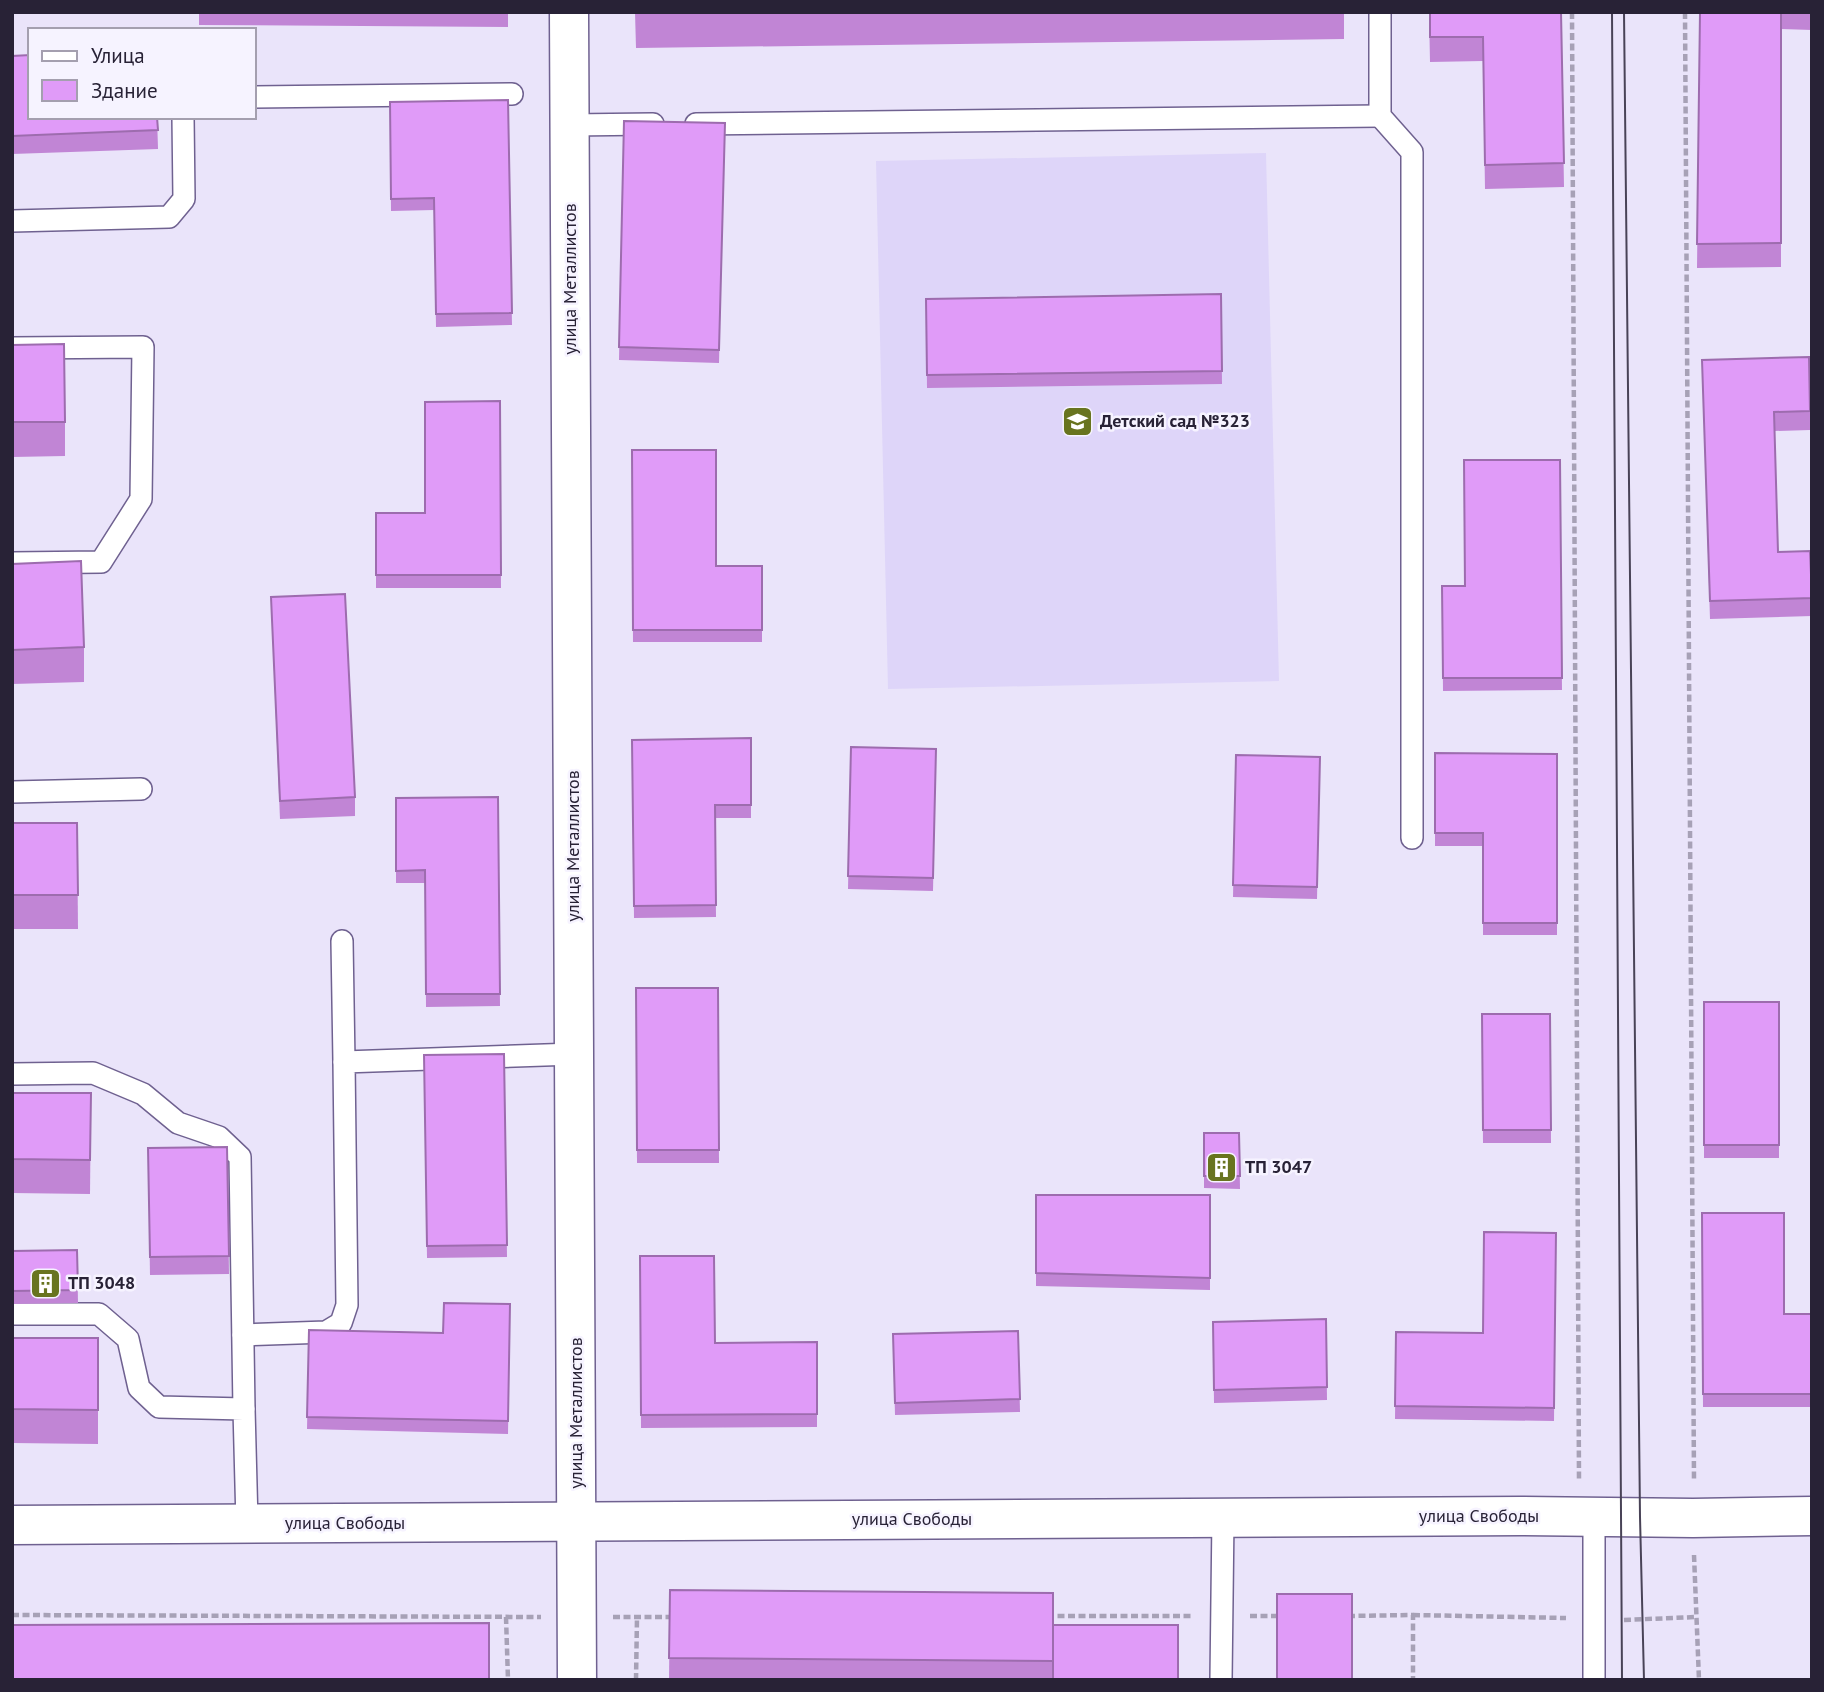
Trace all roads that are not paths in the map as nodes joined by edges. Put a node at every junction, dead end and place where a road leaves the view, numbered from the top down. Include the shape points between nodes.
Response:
1 (569, 12) edge
2 (1380, 12) edge
3 (512, 94) dead end
4 (256, 97) edge
5 (1380, 116) junction
6 (183, 119) edge
7 (570, 125) junction
8 (12, 221) edge
9 (12, 348) edge
10 (12, 563) edge
11 (141, 789) dead end
12 (12, 792) edge
13 (1412, 838) dead end
14 (342, 941) dead end
15 (574, 1054) junction
16 (344, 1062) junction
17 (12, 1074) edge
18 (12, 1314) edge
19 (243, 1335) junction
20 (244, 1409) junction
21 (1586, 1516) junction
22 (1812, 1516) edge
23 (1223, 1517) junction
24 (576, 1521) junction
25 (247, 1523) junction
26 (12, 1525) edge
27 (577, 1680) edge
28 (1220, 1680) edge
29 (1594, 1680) edge

1 - 7 street, улица Металлистов
2 - 5 lane
3 - 4 lane
5 - 7 lane
5 - 13 lane via 1412,152
6 - 8 lane via 184,200 169,218
7 - 15 street, улица Металлистов
9 - 10 lane via 143,347 141,499 101,562
11 - 12 lane
14 - 16 lane
15 - 16 lane
15 - 24 street, улица Металлистов
16 - 19 lane via 346,1305 341,1323 326,1332
17 - 19 lane via 93,1073 143,1094 178,1123 219,1136 240,1157
18 - 20 lane via 99,1314 128,1339 139,1388 159,1407
19 - 20 lane
20 - 25 lane
21 - 22 street, улица Свободы
21 - 23 street, улица Свободы
21 - 29 lane
23 - 24 street, улица Свободы
23 - 28 lane
24 - 25 street, улица Свободы
24 - 27 street, улица Металлистов
25 - 26 street, улица Свободы

